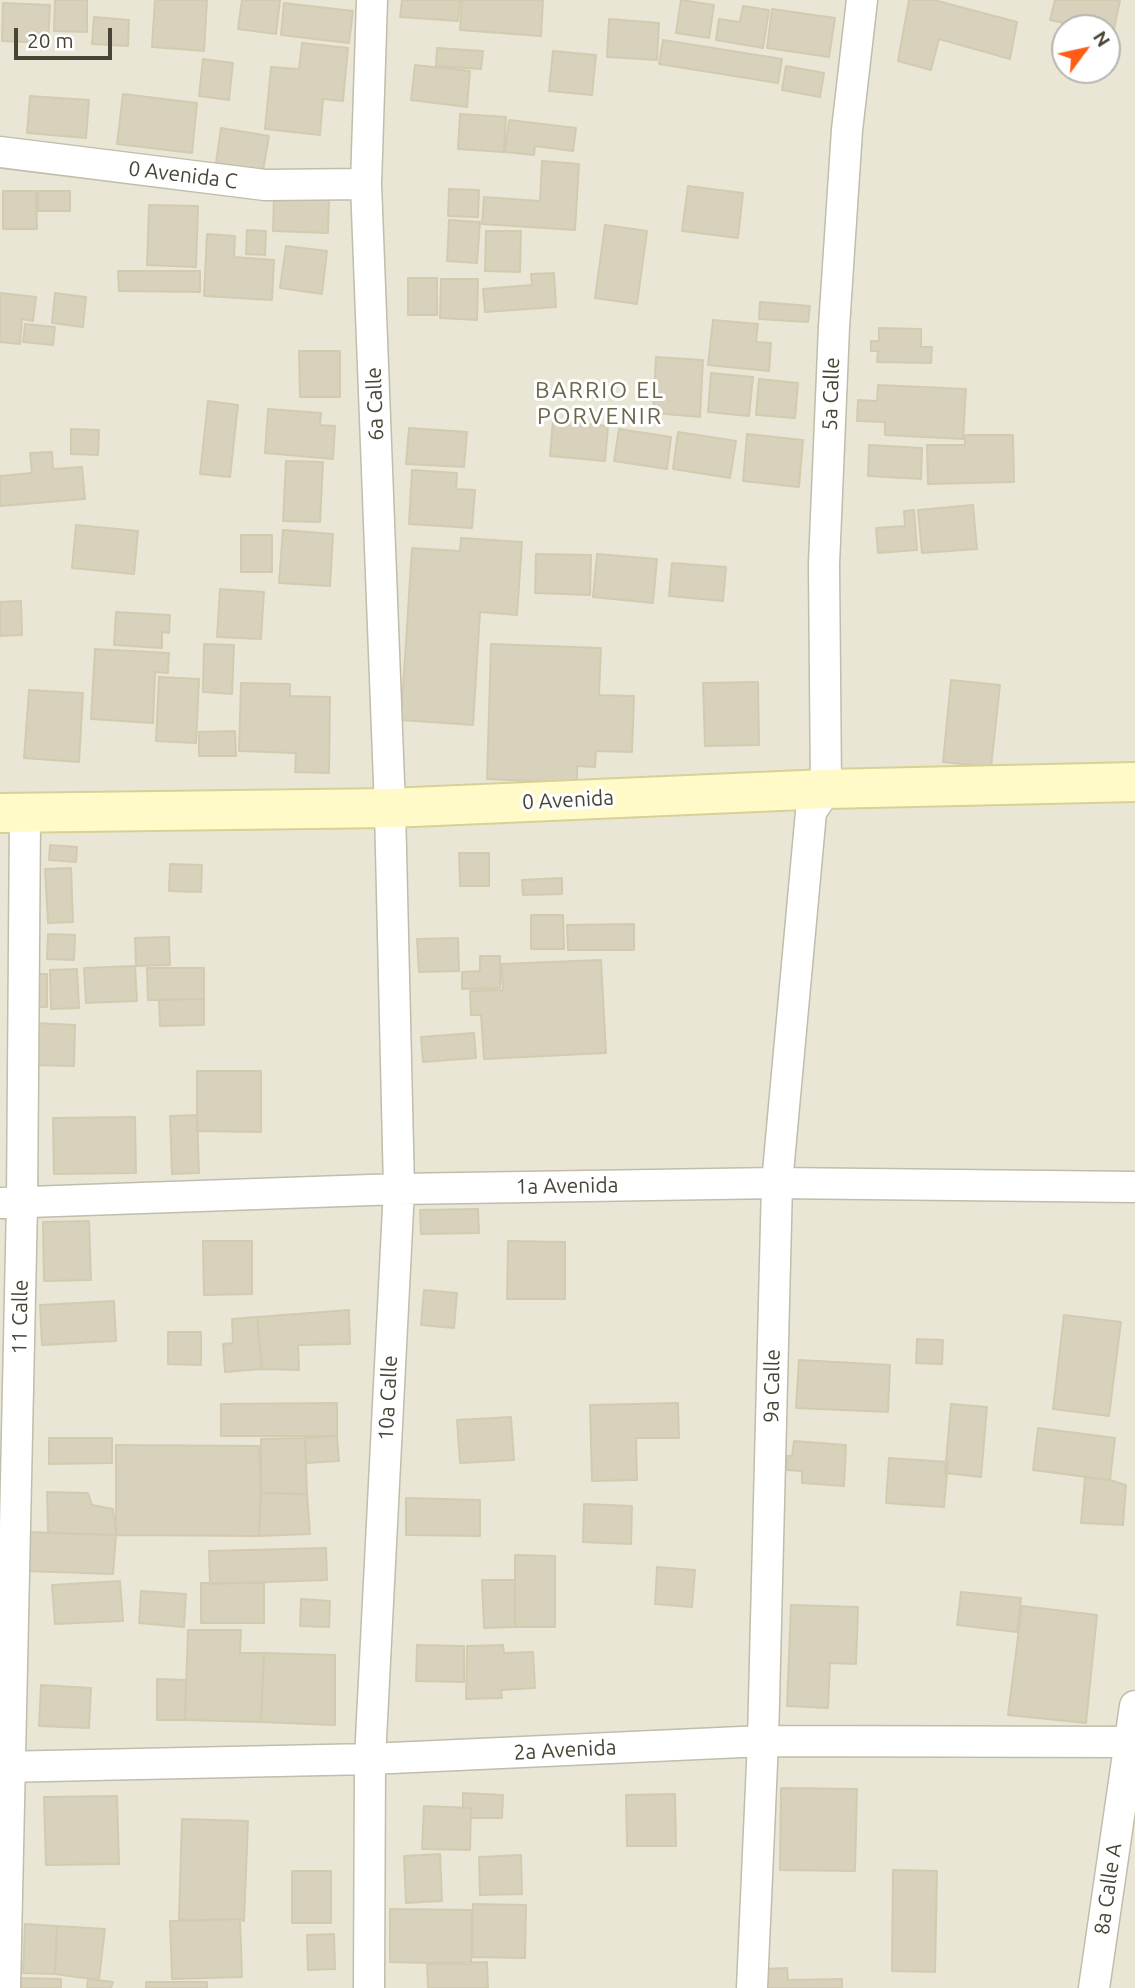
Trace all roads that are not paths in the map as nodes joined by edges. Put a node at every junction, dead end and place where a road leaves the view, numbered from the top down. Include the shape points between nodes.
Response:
1 (372, 0) edge
2 (862, 0) edge
3 (0, 152) edge
4 (366, 184) junction
5 (1135, 782) edge
6 (826, 789) junction
7 (390, 808) junction
8 (12, 814) edge
9 (777, 1183) junction
10 (1135, 1187) edge
11 (399, 1189) junction
12 (11, 1203) edge
13 (1135, 1706) edge
14 (763, 1741) junction
15 (1130, 1742) junction
16 (370, 1759) junction
17 (5, 1767) edge
18 (5, 1988) edge
19 (369, 1988) edge
20 (752, 1988) edge
21 (1094, 1988) edge

1 - 4 street, 6a Calle
2 - 6 street, 5a Calle via 847,130 834,327 824,564
3 - 4 street, 0 Avenida C via 265,185
4 - 7 street, 6a Calle
5 - 6 street, 0 Avenida
6 - 7 street, 0 Avenida
6 - 9 street, 9a Calle via 811,812
7 - 8 street, 0 Avenida
7 - 11 street, 10a Calle
8 - 12 street, 11 Calle
9 - 10 street, 1a Avenida
9 - 11 street, 1a Avenida
9 - 14 street, 9a Calle
11 - 12 street, 1a Avenida
11 - 16 street, 10a Calle
12 - 17 street, 11 Calle
13 - 15 street, 8a Calle A
14 - 15 street, 2a Avenida
14 - 16 street, 2a Avenida
14 - 20 street, 9a Calle
15 - 21 street, 8a Calle A
16 - 17 street, 2a Avenida
16 - 19 street, 10a Calle
17 - 18 street, 11 Calle

